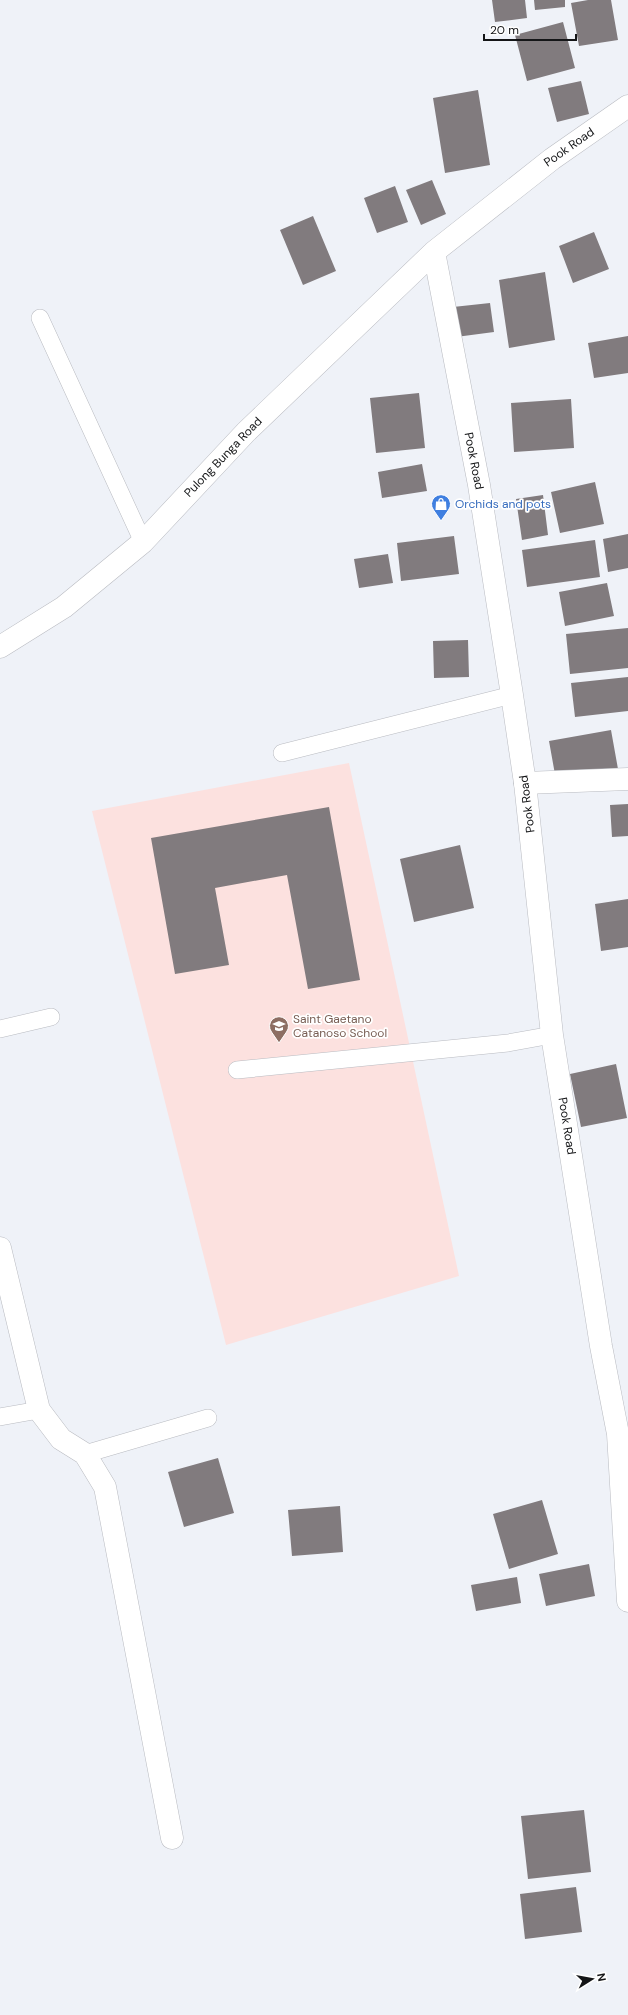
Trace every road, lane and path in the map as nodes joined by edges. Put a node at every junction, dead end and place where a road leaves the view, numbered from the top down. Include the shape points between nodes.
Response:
1 (628, 106) edge
2 (434, 252) junction
3 (40, 318) dead end
4 (143, 542) junction
5 (0, 647) edge
6 (512, 695) junction
7 (282, 753) dead end
8 (628, 779) edge
9 (525, 783) junction
10 (51, 1017) dead end
11 (0, 1029) edge
12 (552, 1035) junction
13 (237, 1070) dead end
14 (0, 1248) edge
15 (39, 1410) junction
16 (0, 1417) edge
17 (208, 1418) dead end
18 (86, 1454) junction
19 (628, 1601) edge
20 (172, 1838) dead end

1 - 2 main road, Pook Road via 552,159
2 - 4 main road, Pulong Bunga Road via 246,432
2 - 6 main road, Pook Road via 479,484
3 - 4 lane
4 - 5 main road, Pulong Bunga Road via 64,607
6 - 7 lane
6 - 9 main road, Pook Road
8 - 9 main road
9 - 12 main road, Pook Road
10 - 11 lane
12 - 13 lane via 508,1043
12 - 19 main road, Pook Road via 601,1346 618,1434
14 - 15 main road
15 - 16 lane
15 - 18 main road via 61,1439
17 - 18 lane
18 - 20 main road via 105,1487

